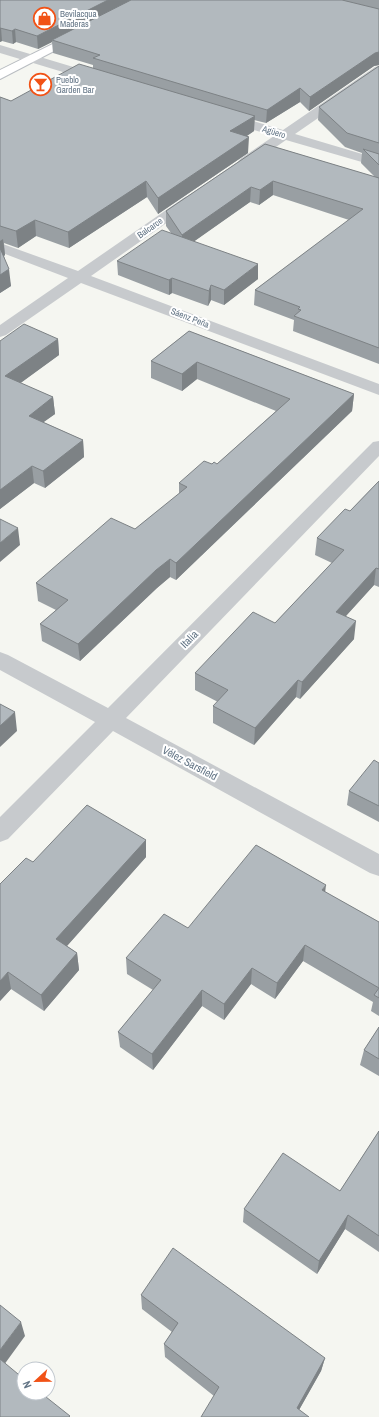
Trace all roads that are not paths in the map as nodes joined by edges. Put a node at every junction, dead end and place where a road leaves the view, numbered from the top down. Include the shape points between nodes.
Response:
1 (88, 29) edge
2 (0, 49) edge
3 (31, 59) junction
4 (379, 70) edge
5 (0, 75) edge
6 (106, 81) edge
7 (210, 112) edge
8 (285, 135) junction
9 (379, 163) edge
10 (234, 170) edge
11 (202, 192) edge
12 (0, 246) edge
13 (80, 277) junction
14 (0, 332) edge
15 (379, 390) edge
16 (379, 446) edge
17 (0, 660) edge
18 (110, 720) junction
19 (0, 832) edge
20 (379, 866) edge

1 - 3 main road
2 - 3 street
3 - 5 main road
3 - 6 street
4 - 8 street
7 - 8 street, Agüero
8 - 9 street, Agüero
8 - 10 street
11 - 13 street, Balcarce
12 - 13 street, Sáenz Peña
13 - 14 street, Balcarce
13 - 15 street, Sáenz Peña
16 - 18 street, Italia
17 - 18 street, Vélez Sarsfield
18 - 19 street, Italia
18 - 20 street, Vélez Sarsfield

